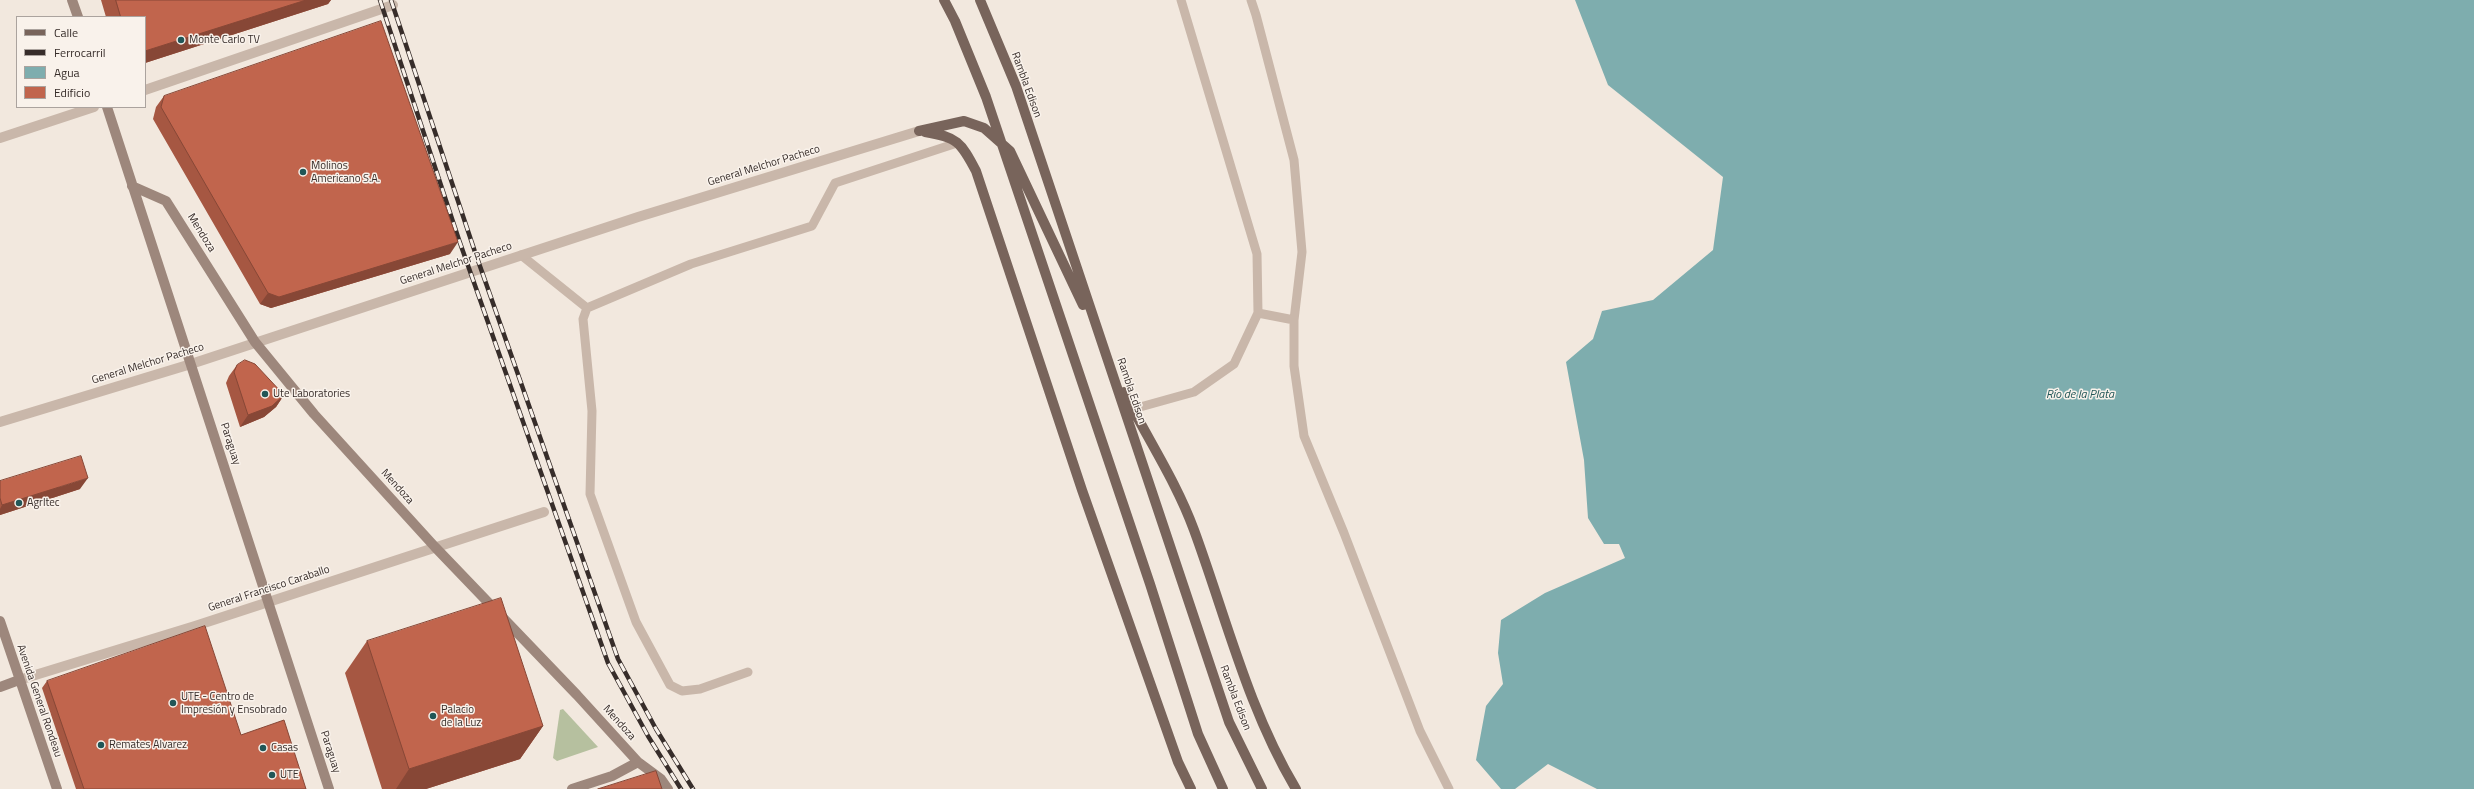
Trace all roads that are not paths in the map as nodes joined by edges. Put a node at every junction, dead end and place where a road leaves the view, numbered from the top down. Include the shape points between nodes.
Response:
1 (72, 0) edge
2 (944, 0) edge
3 (980, 0) edge
4 (1181, 0) edge
5 (1251, 0) edge
6 (393, 5) dead end
7 (78, 16) edge
8 (146, 90) edge
9 (91, 108) edge
10 (107, 108) edge
11 (919, 131) junction
12 (0, 138) edge
13 (957, 143) junction
14 (132, 186) junction
15 (521, 256) junction
16 (587, 308) junction
17 (1258, 313) junction
18 (1294, 320) junction
19 (255, 342) junction
20 (191, 364) junction
21 (1133, 409) junction
22 (0, 422) edge
23 (544, 512) dead end
24 (435, 547) junction
25 (268, 602) junction
26 (0, 621) edge
27 (748, 672) dead end
28 (19, 680) junction
29 (0, 687) edge
30 (638, 762) junction
31 (641, 779) edge
32 (56, 789) edge
33 (329, 789) edge
34 (572, 789) edge
35 (668, 789) edge
36 (1191, 789) edge
37 (1223, 789) edge
38 (1262, 789) edge
39 (1296, 789) edge
40 (1449, 789) edge

1 - 7 street
2 - 37 main road via 986,97 1198,734
3 - 38 main road, Rambla Edison via 1016,86 1229,722
4 - 17 lane via 1258,254
5 - 18 lane via 1294,160 1302,252
6 - 8 street
9 - 12 street
10 - 14 street, Paraguay
11 - 13 main road via 947,136
11 - 15 street, General Melchor Pacheco
11 - 21 main road via 964,121 984,128 1010,150
13 - 16 lane via 834,183 812,226 691,264
13 - 36 main road via 963,147 976,171 1082,490 1178,762
14 - 19 street, Mendoza via 166,201
14 - 20 street, Paraguay
15 - 16 lane
15 - 19 street, General Melchor Pacheco
16 - 27 lane via 583,319 592,411 590,494 636,622 670,685 682,691 700,689
17 - 18 lane
17 - 21 lane via 1234,364 1194,392
18 - 40 lane via 1294,366 1304,436 1420,731
19 - 20 street, General Melchor Pacheco
19 - 24 street, Mendoza via 314,414
20 - 22 street, General Melchor Pacheco
20 - 25 street, Paraguay
21 - 39 main road via 1175,486 1194,530 1237,659 1263,723
23 - 24 street, General Francisco Caraballo
24 - 25 street, General Francisco Caraballo
24 - 30 street, Mendoza
25 - 28 street, General Francisco Caraballo
25 - 33 street, Paraguay
26 - 28 street, Avenida General Rondeau
28 - 29 street, General Francisco Caraballo
28 - 32 street, Avenida General Rondeau
30 - 31 street
30 - 34 street via 612,776
30 - 35 street, Mendoza via 661,779

